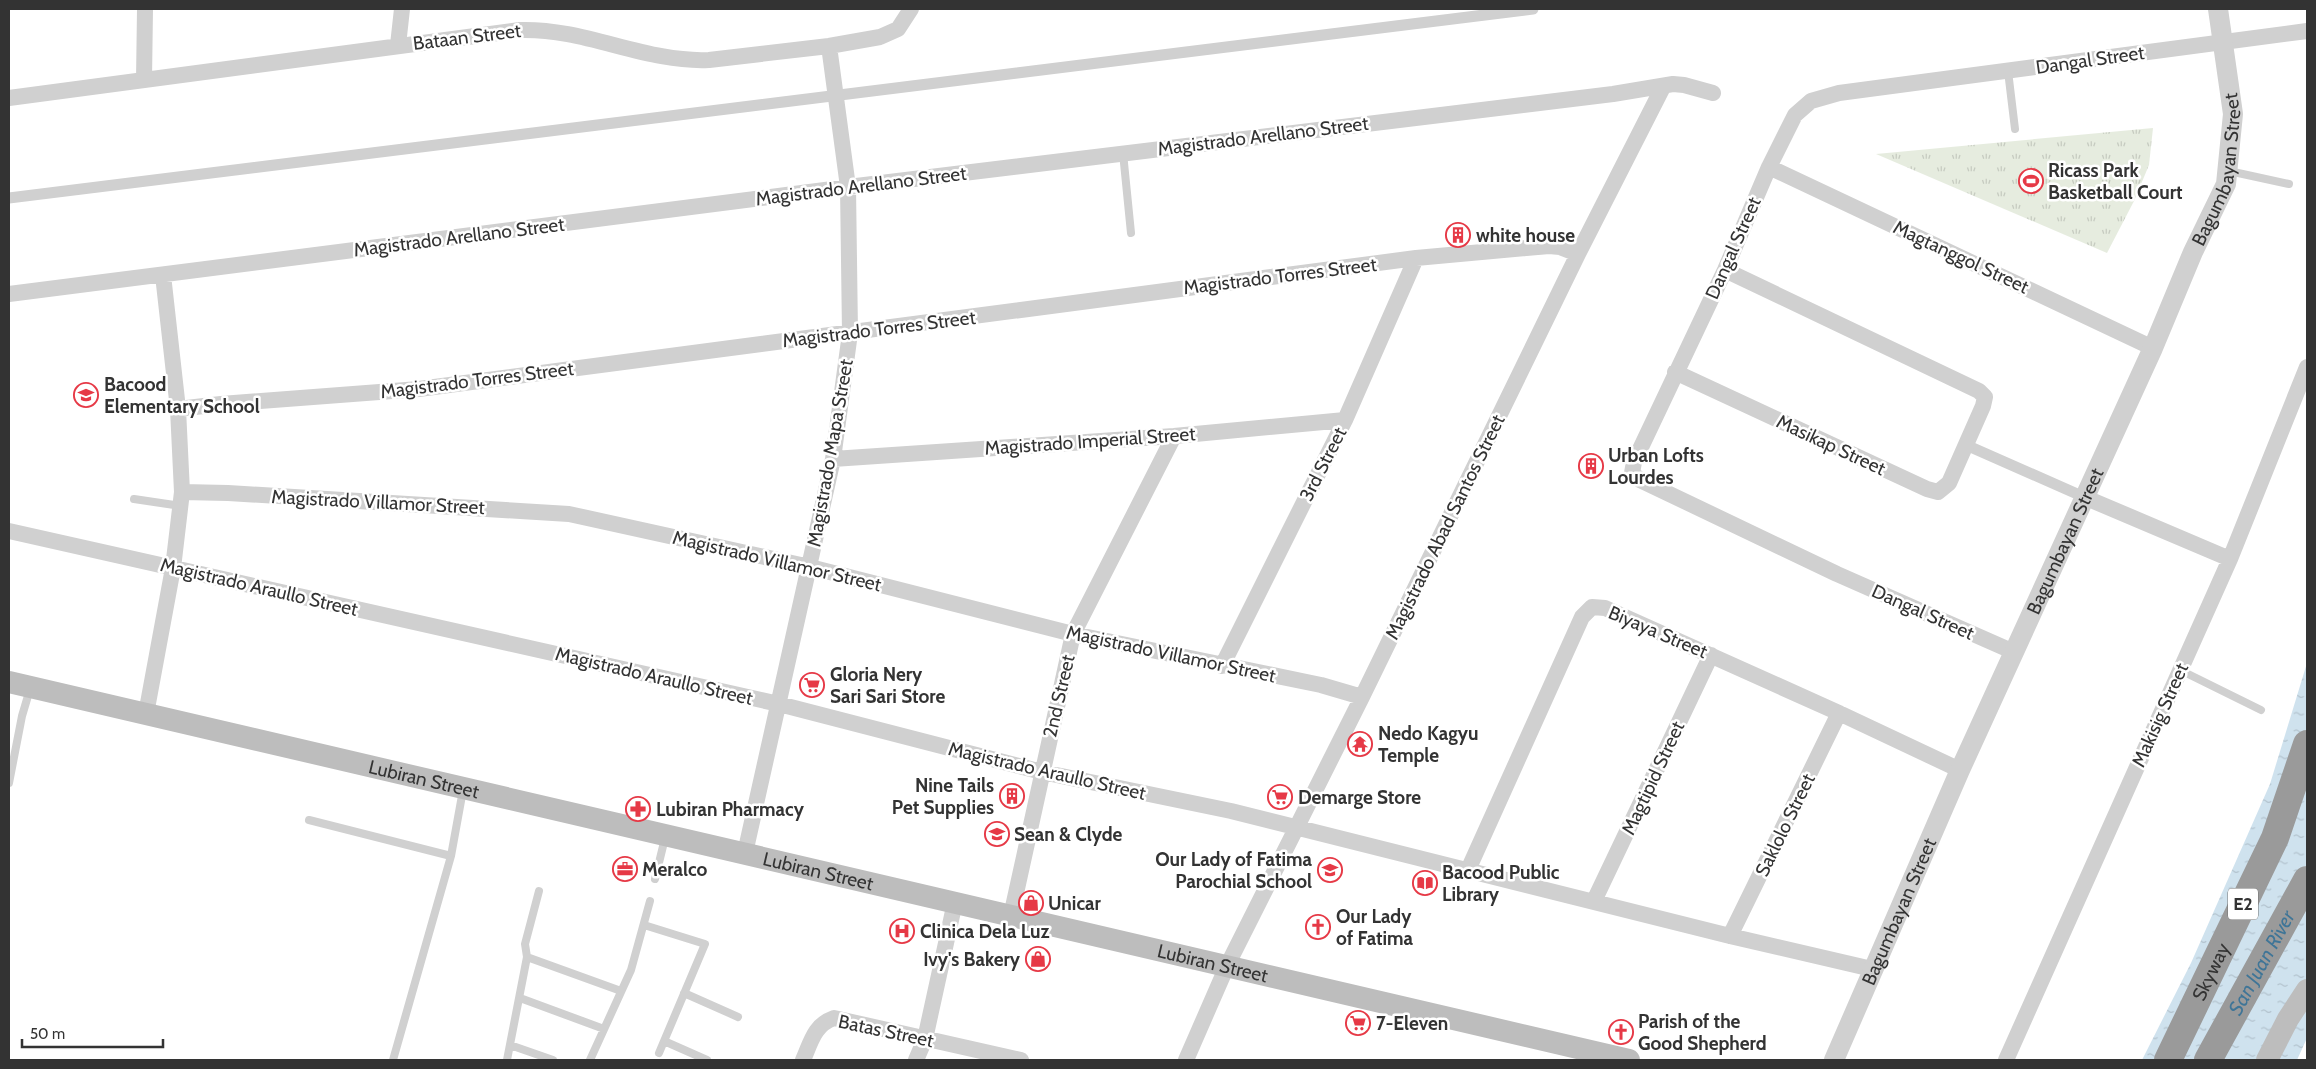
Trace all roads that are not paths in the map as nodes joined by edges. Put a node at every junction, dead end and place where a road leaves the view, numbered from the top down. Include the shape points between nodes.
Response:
1 (144, 9) edge
2 (402, 9) edge
3 (911, 9) edge
4 (1533, 9) edge
5 (2218, 9) edge
6 (2307, 31) edge
7 (2224, 42) junction
8 (398, 45) junction
9 (829, 46) junction
10 (2008, 71) junction
11 (144, 80) junction
12 (1663, 87) junction
13 (1713, 93) dead end
14 (836, 96) junction
15 (9, 98) edge
16 (2015, 129) dead end
17 (1123, 153) junction
18 (1769, 166) junction
19 (2227, 170) junction
20 (2289, 184) dead end
21 (848, 187) junction
22 (9, 198) edge
23 (1131, 233) dead end
24 (1578, 254) junction
25 (1416, 258) junction
26 (1725, 270) junction
27 (163, 275) junction
28 (9, 294) edge
29 (850, 332) junction
30 (2153, 348) junction
31 (2307, 368) edge
32 (1675, 372) junction
33 (178, 409) junction
34 (1345, 420) junction
35 (1174, 436) junction
36 (1966, 445) junction
37 (834, 459) junction
38 (2084, 497) junction
39 (134, 499) dead end
40 (181, 499) junction
41 (9, 531) edge
42 (2230, 559) junction
43 (810, 567) junction
44 (173, 568) junction
45 (1073, 634) junction
46 (2014, 652) junction
47 (1711, 655) junction
48 (1222, 666) junction
49 (2180, 670) junction
50 (9, 682) edge
51 (31, 687) junction
52 (1362, 697) junction
53 (778, 704) junction
54 (2261, 710) dead end
55 (1839, 713) junction
56 (146, 714) junction
57 (2307, 744) edge
58 (1960, 770) junction
59 (1042, 772) junction
60 (9, 782) edge
61 (464, 788) junction
62 (309, 820) dead end
63 (1297, 828) junction
64 (666, 835) junction
65 (745, 853) junction
66 (450, 856) junction
67 (1468, 870) junction
68 (656, 880) dead end
69 (2307, 880) edge
70 (539, 891) dead end
71 (650, 901) dead end
72 (1594, 901) junction
73 (955, 902) junction
74 (1011, 916) junction
75 (644, 925) junction
76 (1730, 936) junction
77 (527, 957) junction
78 (1227, 966) junction
79 (1872, 969) junction
80 (2307, 990) edge
81 (622, 991) junction
82 (684, 993) junction
83 (520, 998) junction
84 (738, 1017) dead end
85 (604, 1029) junction
86 (925, 1039) junction
87 (664, 1041) junction
88 (510, 1045) junction
89 (659, 1053) dead end
90 (1621, 1059) edge
91 (393, 1060) edge
92 (507, 1060) edge
93 (553, 1060) edge
94 (590, 1060) edge
95 (707, 1060) edge
96 (802, 1060) edge
97 (916, 1060) edge
98 (1021, 1060) edge
99 (1186, 1060) edge
100 (1834, 1060) edge
101 (2006, 1060) edge
102 (2168, 1060) edge
103 (2208, 1060) edge
104 (2267, 1060) edge

1 - 11 street
2 - 8 street
3 - 9 street, Bataan Street via 898,29 890,34
4 - 14 street
5 - 7 street, Bagumbayan Street
6 - 7 street, Dangal Street
7 - 10 street, Dangal Street
7 - 19 street, Bagumbayan Street via 2233,114
8 - 9 street, Bataan Street via 542,29 693,61
8 - 11 street, Bataan Street
9 - 14 street, Magistrado Mapa Street
10 - 16 lane
10 - 18 street, Dangal Street via 1839,93 1811,101 1795,115
11 - 15 street, Bataan Street
12 - 13 street, Magistrado Arellano Street via 1684,85
12 - 17 street, Magistrado Arellano Street
12 - 24 street, Magistrado Abad Santos Street
14 - 21 street, Magistrado Mapa Street
14 - 22 street
17 - 21 street, Magistrado Arellano Street
17 - 23 lane
18 - 26 street, Dangal Street
18 - 30 street, Magtanggol Street
19 - 20 lane
19 - 30 street, Bagumbayan Street via 2226,184
21 - 27 street, Magistrado Arellano Street
21 - 29 street, Magistrado Mapa Street
24 - 25 street, Magistrado Torres Street via 1549,246
24 - 52 street, Magistrado Abad Santos Street
25 - 29 street, Magistrado Torres Street
25 - 34 street, 3rd Street
26 - 32 street, Dangal Street
26 - 36 street, Masikap Street via 1979,390 1985,397 1984,406
27 - 28 street, Magistrado Arellano Street
27 - 33 street
29 - 33 street, Magistrado Torres Street via 419,389
29 - 37 street, Magistrado Mapa Street
30 - 38 street, Bagumbayan Street
31 - 42 street, Makisig Street
32 - 36 street, Masikap Street via 1938,492 1949,483
32 - 46 street, Dangal Street via 1634,462 1632,473 1640,480 1838,574
33 - 40 street
34 - 35 street, Magistrado Imperial Street
34 - 48 street, 3rd Street
35 - 37 street, Magistrado Imperial Street
35 - 45 street, 2nd Street
36 - 38 street
37 - 43 street, Magistrado Mapa Street
38 - 42 street
38 - 46 street, Bagumbayan Street
39 - 40 lane
40 - 43 street, Magistrado Villamor Street via 238,494 569,514
40 - 44 street
41 - 44 street, Magistrado Araullo Street
42 - 49 street, Makisig Street
43 - 45 street, Magistrado Villamor Street
43 - 53 street, Magistrado Mapa Street
44 - 53 street, Magistrado Araullo Street
44 - 56 street
45 - 48 street, Magistrado Villamor Street
45 - 59 street, 2nd Street
46 - 58 street, Bagumbayan Street
47 - 55 street, Biyaya Street
47 - 67 street, Biyaya Street via 1605,608 1592,607 1582,617
47 - 72 street, Magtipid Street
48 - 52 street, Magistrado Villamor Street via 1321,685
49 - 54 lane
49 - 101 street, Makisig Street
50 - 51 main road, Lubiran Street
51 - 56 main road, Lubiran Street
51 - 60 lane
52 - 63 street, Magistrado Abad Santos Street
53 - 59 street, Magistrado Araullo Street
53 - 65 street, Magistrado Mapa Street
55 - 58 street, Biyaya Street
55 - 76 street, Saklolo Street
56 - 61 main road, Lubiran Street
57 - 102 highway, Skyway / E2 via 2275,838
58 - 79 street, Bagumbayan Street
59 - 63 street, Magistrado Araullo Street
59 - 74 street, 2nd Street
61 - 64 main road, Lubiran Street
61 - 66 lane
62 - 66 lane
63 - 67 street
63 - 78 street, Magistrado Abad Santos Street
64 - 65 main road, Lubiran Street
64 - 68 lane
65 - 73 main road, Lubiran Street
66 - 91 lane
67 - 72 street
69 - 103 highway, Skyway / E2
70 - 77 lane via 525,944
71 - 75 lane
72 - 76 street
73 - 74 main road, Lubiran Street
73 - 86 street
74 - 78 main road, Lubiran Street
75 - 81 lane
75 - 82 lane via 705,944
76 - 79 street
77 - 81 lane
77 - 83 lane
78 - 90 main road, Lubiran Street
78 - 99 street, Magistrado Abad Santos Street
79 - 100 street, Bagumbayan Street
80 - 104 main road
81 - 85 lane
82 - 84 lane
82 - 87 lane
83 - 85 lane
83 - 88 lane
85 - 94 lane
86 - 96 street, Batas Street via 834,1018 823,1022
86 - 97 street
86 - 98 street, Batas Street
87 - 89 lane
87 - 95 lane
88 - 92 lane
88 - 93 lane

